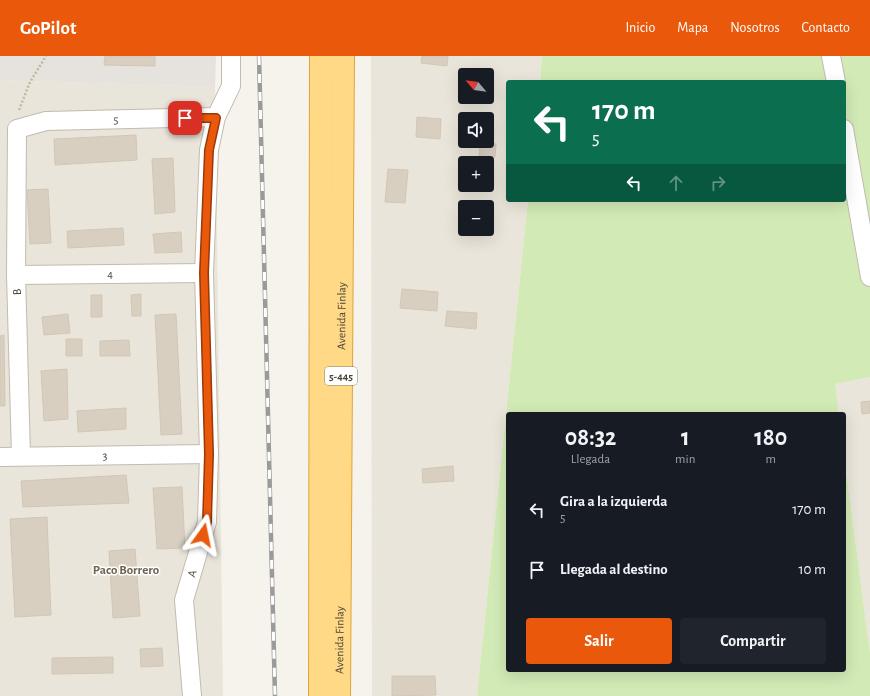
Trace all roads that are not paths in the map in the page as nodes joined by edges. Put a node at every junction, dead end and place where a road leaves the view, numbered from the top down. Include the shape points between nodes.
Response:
1 (232, 56) edge
2 (321, 56) edge
3 (343, 56) edge
4 (831, 56) edge
5 (836, 80) edge
6 (216, 118) junction
7 (17, 129) joint
8 (846, 140) edge
9 (204, 273) junction
10 (16, 275) junction
11 (870, 277) edge
12 (209, 454) junction
13 (21, 456) junction
14 (0, 457) edge
15 (192, 696) edge
16 (320, 696) edge
17 (339, 696) edge

1 - 6 street, A via 232,86
2 - 16 highway, Avenida Finlay / 5-445
3 - 17 highway, Avenida Finlay / 5-445
4 - 5 street
6 - 7 street, 5 via 46,120
6 - 9 street, A via 209,150
7 - 10 street, B
8 - 11 street
9 - 10 street, 4
9 - 12 street, A
10 - 13 street, B
12 - 13 street, 3
12 - 15 street, A via 207,522 184,600
13 - 14 street, 3

